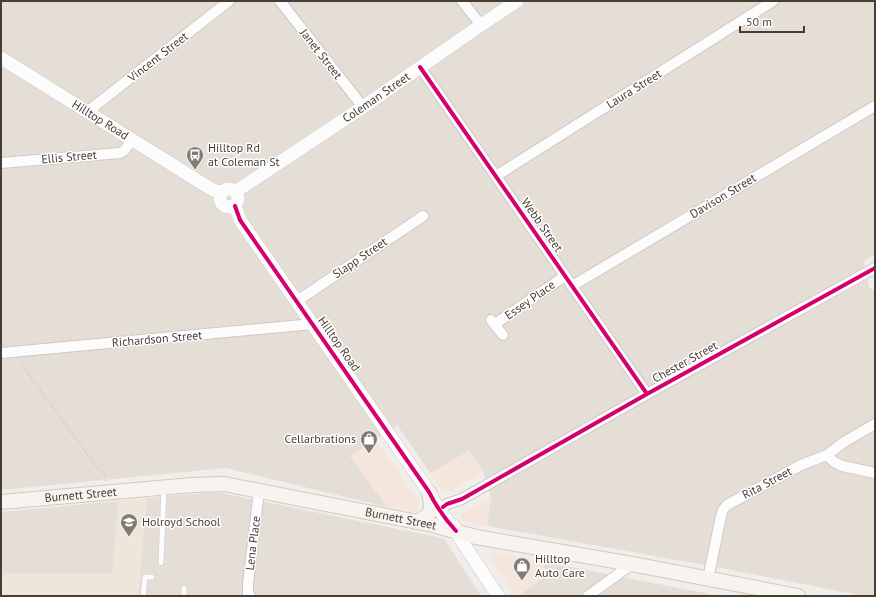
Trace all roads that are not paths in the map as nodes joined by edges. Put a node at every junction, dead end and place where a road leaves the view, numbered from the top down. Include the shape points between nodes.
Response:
1 (229, 1) edge
2 (280, 1) edge
3 (462, 1) edge
4 (516, 1) edge
5 (772, 1) edge
6 (481, 25) junction
7 (1, 58) edge
8 (420, 67) junction
9 (875, 106) edge
10 (363, 107) junction
11 (87, 112) junction
12 (131, 140) junction
13 (1, 163) edge
14 (496, 176) junction
15 (222, 192) junction
16 (236, 192) junction
17 (235, 206) junction
18 (423, 216) dead end
19 (875, 268) edge
20 (565, 276) junction
21 (572, 286) junction
22 (297, 301) junction
23 (313, 324) junction
24 (503, 335) dead end
25 (1, 353) edge
26 (647, 394) junction
27 (875, 424) edge
28 (827, 455) junction
29 (875, 473) edge
30 (164, 488) junction
31 (259, 491) junction
32 (428, 492) junction
33 (1, 502) edge
34 (443, 507) junction
35 (416, 522) junction
36 (456, 531) junction
37 (161, 563) dead end
38 (632, 564) junction
39 (152, 577) dead end
40 (708, 579) junction
41 (184, 588) dead end
42 (497, 593) edge
43 (143, 596) edge
44 (184, 596) edge
45 (250, 596) edge
46 (588, 596) edge
47 (796, 596) edge

1 - 11 street, Vincent Street
2 - 10 street, Janet Street
3 - 6 street
4 - 6 street, Coleman Street
5 - 14 street, Laura Street
6 - 8 street, Coleman Street
7 - 11 street, Hilltop Road
8 - 10 street, Coleman Street
8 - 14 street, Webb Street
9 - 21 street, Davison Street
10 - 16 street, Coleman Street
11 - 12 street, Hilltop Road
12 - 13 street, Ellis Street via 120,153
12 - 15 street, Hilltop Road via 213,190
14 - 20 street, Webb Street
15 - 16 street via 227,189
15 - 17 street via 220,201 223,206
16 - 17 street via 238,200
17 - 22 street, Hilltop Road via 240,220
18 - 22 street, Slapp Street
19 - 26 street, Chester Street
20 - 21 street, Webb Street
20 - 24 street, Essey Place via 493,322
21 - 26 street, Webb Street
22 - 23 street, Hilltop Road
23 - 25 street, Richardson Street
23 - 32 street, Hilltop Road
26 - 34 street, Chester Street via 462,499
27 - 28 street, Rita Street
28 - 29 street via 842,466
28 - 40 street, Rita Street via 801,465 725,507
30 - 31 main road, Burnett Street via 224,484
30 - 33 main road, Burnett Street
30 - 37 lane
31 - 35 main road, Burnett Street
31 - 45 street, Lena Place via 248,584
32 - 34 street, Hilltop Road
32 - 35 main road via 430,512
32 - 36 street, Hilltop Road via 443,517
34 - 36 street, Hilltop Road
35 - 36 main road, Burnett Street
36 - 38 main road, Burnett Street
36 - 42 street, Hilltop Road
38 - 40 main road, Burnett Street
38 - 46 street
39 - 43 lane via 145,577
40 - 47 main road, Burnett Street
41 - 44 lane

